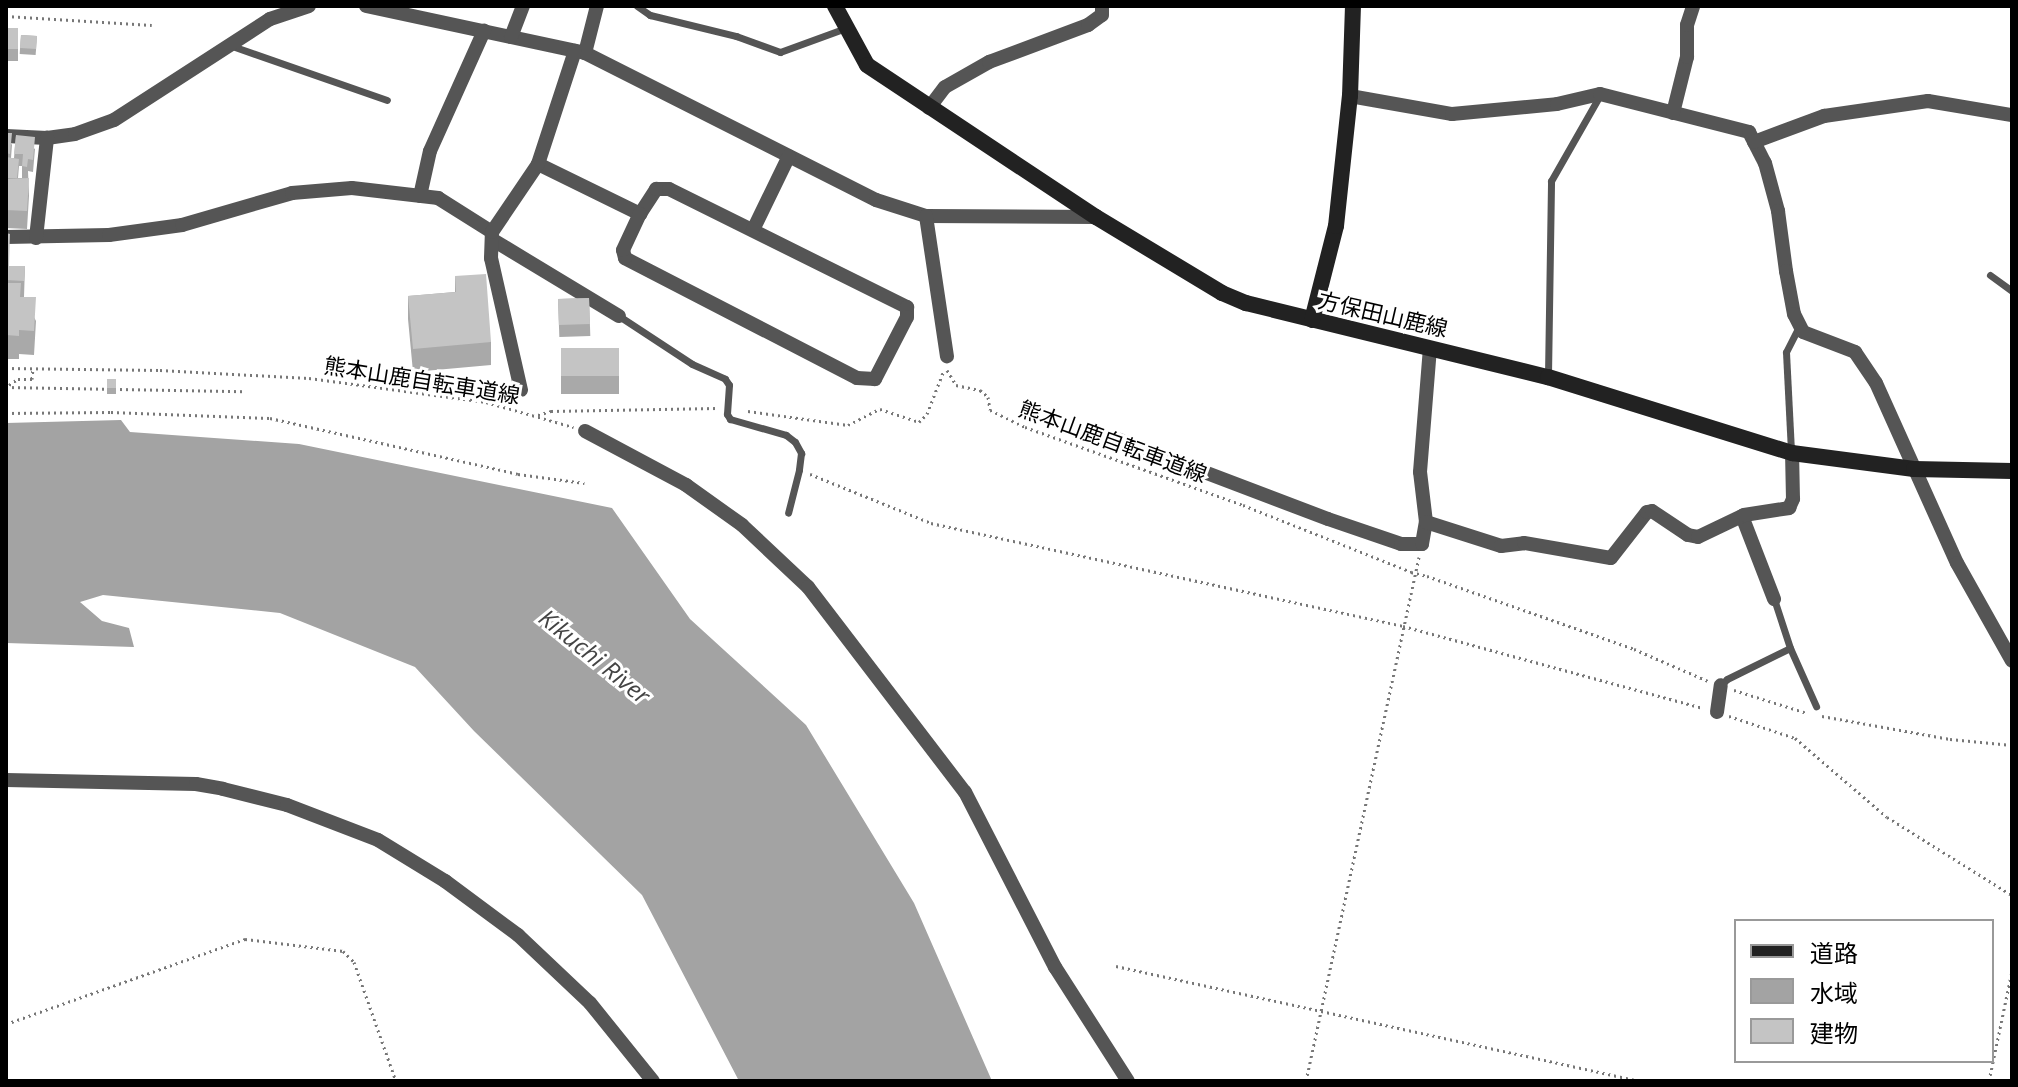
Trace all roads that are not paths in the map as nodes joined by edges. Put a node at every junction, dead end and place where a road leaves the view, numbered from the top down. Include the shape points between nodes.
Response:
1 (309, 6) edge
2 (366, 6) edge
3 (523, 6) edge
4 (597, 6) edge
5 (637, 6) edge
6 (835, 6) edge
7 (1102, 6) edge
8 (1353, 6) edge
9 (1693, 6) edge
10 (846, 28) junction
11 (484, 31) junction
12 (511, 37) junction
13 (230, 45) junction
14 (580, 52) junction
15 (1600, 94) junction
16 (1350, 96) junction
17 (387, 100) dead end
18 (929, 108) junction
19 (1673, 113) junction
20 (2012, 115) edge
21 (6, 136) edge
22 (47, 138) junction
23 (1754, 142) junction
24 (789, 156) junction
25 (538, 164) junction
26 (420, 196) junction
27 (640, 214) junction
28 (926, 216) junction
29 (1096, 217) junction
30 (753, 230) junction
31 (493, 236) junction
32 (6, 237) edge
33 (36, 238) junction
34 (1990, 275) dead end
35 (2012, 291) edge
36 (619, 316) joint
37 (1312, 320) junction
38 (1800, 325) junction
39 (1430, 348) junction
40 (947, 356) dead end
41 (1548, 377) junction
42 (521, 390) dead end
43 (585, 431) road end
44 (1112, 437) dead end
45 (1792, 453) junction
46 (1914, 469) junction
47 (2012, 471) edge
48 (788, 513) dead end
49 (1742, 516) junction
50 (1426, 522) junction
51 (1774, 599) joint
52 (1790, 648) junction
53 (2012, 661) edge
54 (1721, 685) joint
55 (1814, 710) road end
56 (1717, 712) road end
57 (6, 780) edge
58 (653, 1081) edge
59 (1128, 1081) edge

1 - 13 street via 270,19
2 - 11 street
3 - 12 street
4 - 14 street
5 - 10 lane via 650,15 780,52
6 - 10 main road, 方保田山鹿線
7 - 18 street via 1102,15 1088,25 989,62 945,87
8 - 16 main road
9 - 19 street
10 - 18 main road, 方保田山鹿線 via 867,65
11 - 12 street
11 - 26 street via 430,151
12 - 14 street
13 - 17 lane
13 - 22 street via 114,120
14 - 24 street
14 - 25 street
15 - 16 street via 1557,104 1452,114
15 - 19 street
15 - 41 lane via 1551,181
16 - 37 main road via 1336,226
18 - 29 main road, 方保田山鹿線
19 - 23 street via 1749,132
20 - 23 street via 1928,101 1824,116
21 - 22 street
22 - 33 street
23 - 38 street via 1778,211
24 - 28 street via 876,200
24 - 30 street
25 - 27 street
25 - 31 street
26 - 31 street via 438,198
26 - 33 street via 352,188 292,193 182,225
27 - 30 street via 656,189 669,189
27 - 30 street via 623,250 625,258 857,378 875,379 907,317 907,307
28 - 29 street
28 - 40 street
29 - 37 main road, 方保田山鹿線 via 1222,293
31 - 36 street
31 - 42 street via 491,258
32 - 33 street
34 - 35 lane
36 - 48 lane via 725,379 730,419 795,442 801,453
37 - 39 main road, 方保田山鹿線
38 - 45 lane via 1786,352
38 - 46 street via 1803,332 1855,352 1876,383
39 - 41 main road, 方保田山鹿線
39 - 50 street via 1420,472
41 - 45 main road, 方保田山鹿線
43 - 59 street via 686,485 742,525 808,587 965,792 1048,955
44 - 50 street via 1401,544 1422,544
45 - 46 main road, 方保田山鹿線
45 - 49 street via 1789,508
46 - 47 main road, 方保田山鹿線
46 - 53 street via 1957,563
49 - 50 street via 1698,537 1647,512 1611,558 1524,543 1501,546
49 - 51 street
51 - 52 lane
52 - 54 lane
52 - 55 lane
54 - 56 street
57 - 58 street via 196,784 287,805 378,840 518,935 590,1003

